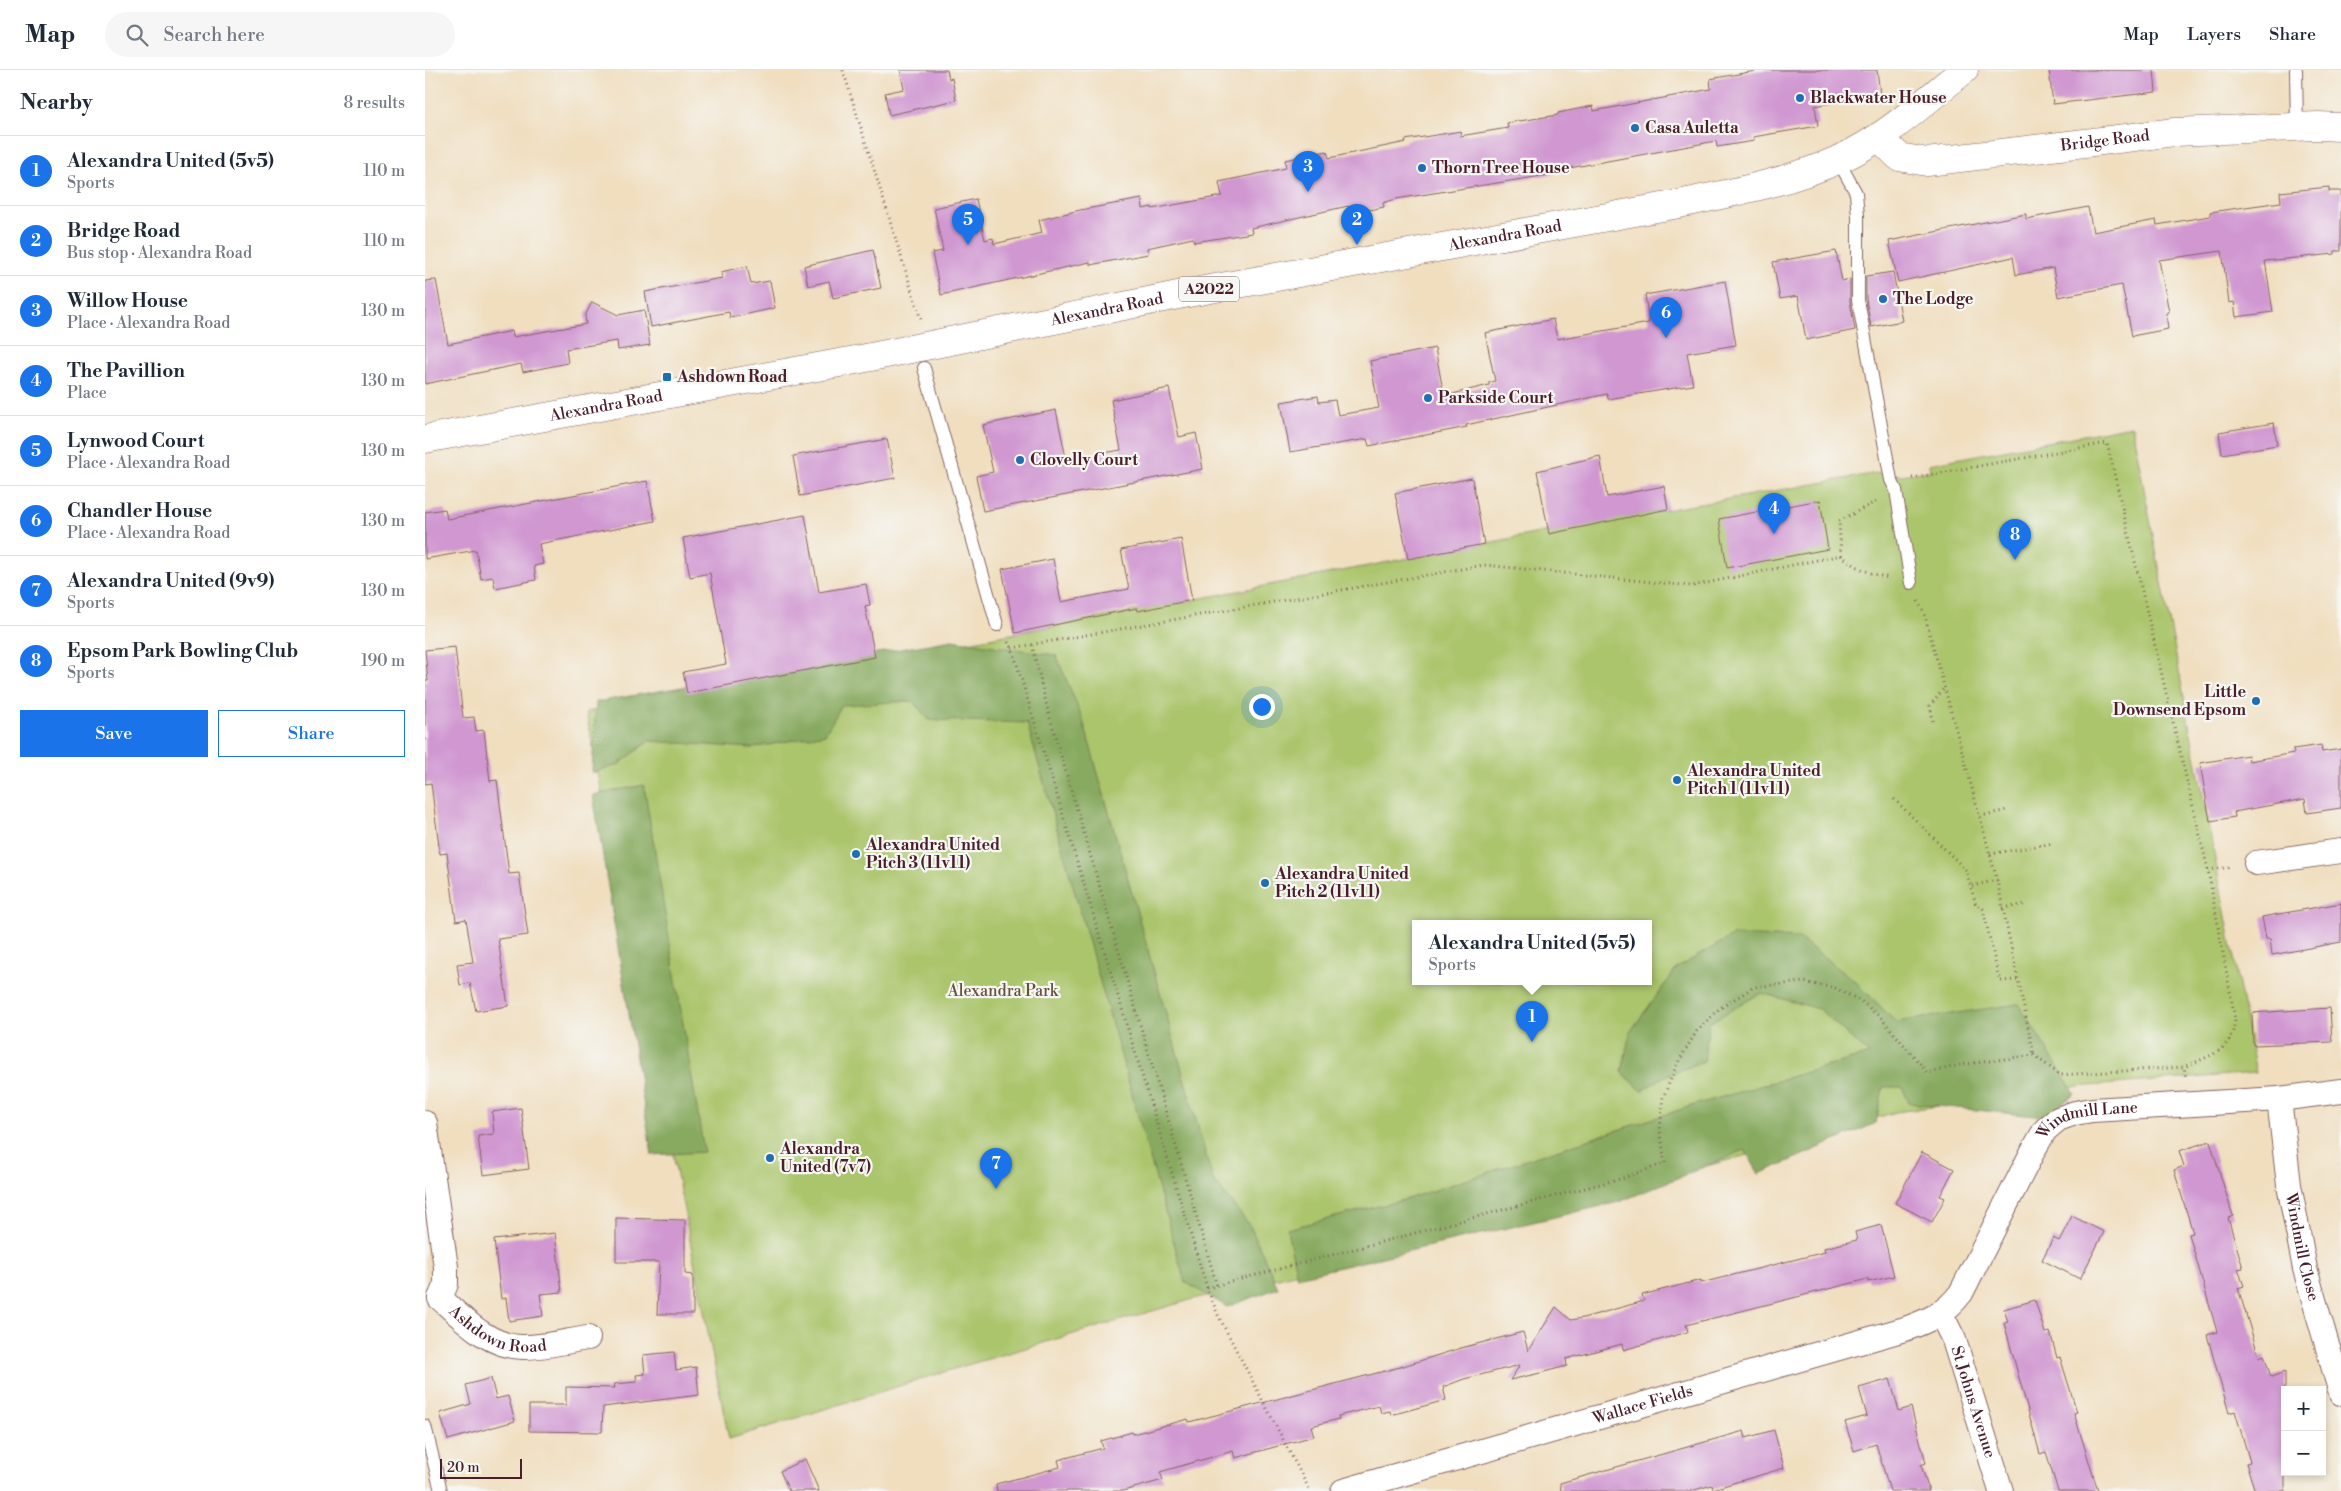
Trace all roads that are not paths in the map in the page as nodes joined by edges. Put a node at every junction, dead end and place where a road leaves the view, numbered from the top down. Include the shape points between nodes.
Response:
1 (1964, 70) edge
2 (2296, 70) edge
3 (2297, 127) junction
4 (2341, 127) edge
5 (1879, 137) junction
6 (1837, 160) junction
7 (924, 368) dead end
8 (425, 439) edge
9 (1911, 582) road end
10 (997, 625) road end
11 (2341, 851) edge
12 (2256, 863) dead end
13 (2341, 1091) edge
14 (2279, 1099) junction
15 (425, 1124) edge
16 (432, 1302) edge
17 (1941, 1314) junction
18 (588, 1338) dead end
19 (2341, 1393) edge
20 (425, 1426) edge
21 (441, 1491) edge
22 (1343, 1491) edge
23 (2001, 1491) edge

1 - 5 main road, Alexandra Road / A2022
2 - 3 lane
3 - 4 main road, Bridge Road
3 - 5 main road, Bridge Road via 2175,132 1927,162 1899,156
5 - 6 main road, Alexandra Road / A2022
6 - 8 main road, Alexandra Road / A2022 via 1793,178 1679,204 1188,293 861,360
6 - 9 lane via 1856,193 1858,300 1891,480 1897,490
7 - 10 lane
11 - 12 street
13 - 14 street, Windmill Lane
14 - 17 street, Windmill Lane via 2084,1112 2058,1119 2045,1130 1961,1294
14 - 19 street, Windmill Close via 2289,1185 2305,1269
15 - 16 street, Ashdown Road via 446,1267 446,1284
16 - 18 street, Ashdown Road via 499,1343 523,1347
17 - 22 street, Wallace Fields via 1905,1329
17 - 23 street, St Johns Avenue via 1954,1340
20 - 21 lane

